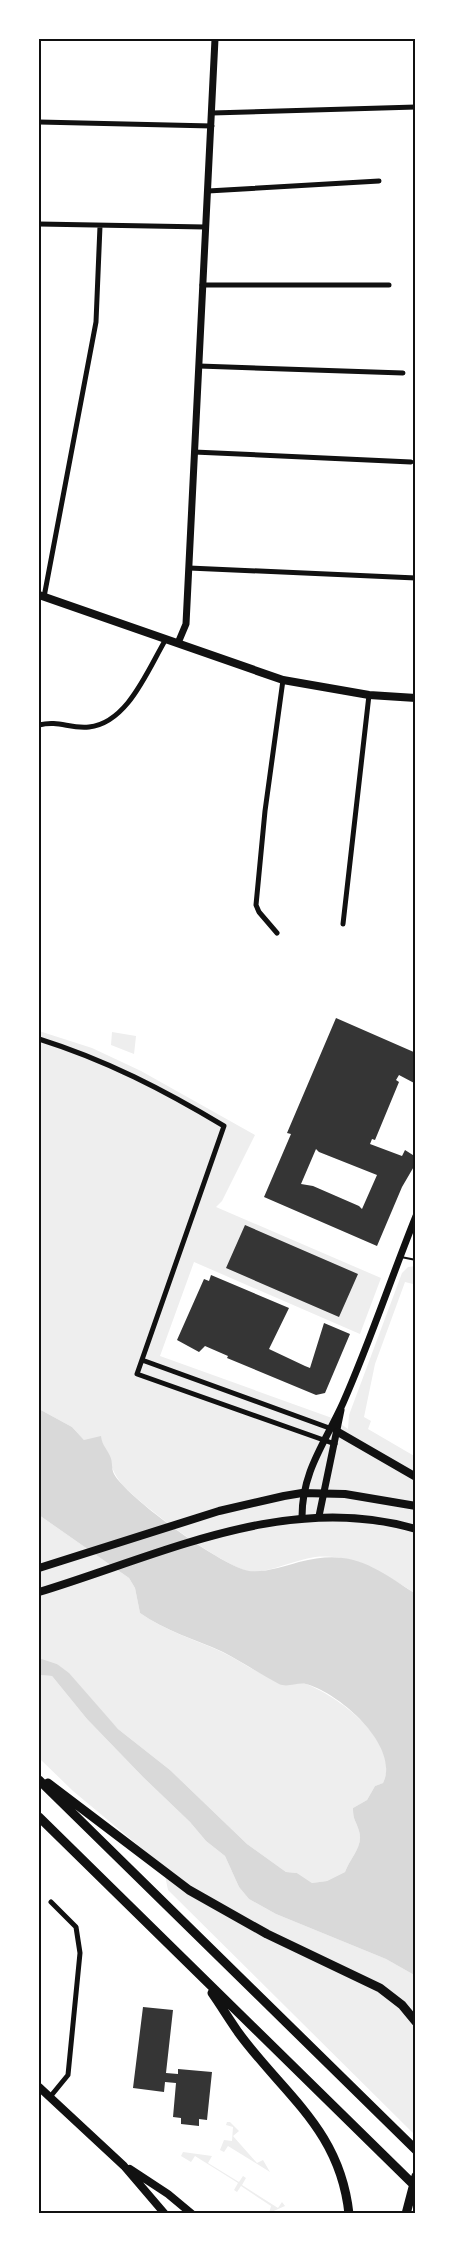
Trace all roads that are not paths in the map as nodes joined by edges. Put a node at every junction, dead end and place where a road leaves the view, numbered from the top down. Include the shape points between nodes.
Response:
1 (215, 39) edge
2 (416, 107) edge
3 (212, 113) junction
4 (39, 122) edge
5 (212, 126) junction
6 (379, 181) dead end
7 (208, 191) junction
8 (39, 224) edge
9 (100, 226) junction
10 (205, 227) junction
11 (202, 285) junction
12 (389, 285) dead end
13 (199, 366) junction
14 (404, 373) dead end
15 (194, 452) junction
16 (411, 462) dead end
17 (189, 568) junction
18 (416, 578) edge
19 (41, 596) edge
20 (166, 639) junction
21 (178, 643) junction
22 (283, 680) junction
23 (369, 695) junction
24 (416, 698) edge
25 (39, 725) edge
26 (343, 924) dead end
27 (277, 933) dead end
28 (39, 1039) edge
29 (416, 1216) edge
30 (400, 1256) junction
31 (416, 1260) edge
32 (142, 1360) junction
33 (334, 1430) junction
34 (324, 1440) junction
35 (335, 1444) junction
36 (416, 1477) edge
37 (302, 1493) junction
38 (324, 1493) junction
39 (416, 1506) edge
40 (319, 1516) junction
41 (302, 1517) junction
42 (416, 1529) edge
43 (39, 1568) edge
44 (39, 1592) edge
45 (39, 1779) edge
46 (39, 1817) edge
47 (51, 1902) dead end
48 (203, 1978) junction
49 (416, 2022) edge
50 (39, 2087) edge
51 (50, 2097) junction
52 (416, 2150) edge
53 (124, 2166) junction
54 (416, 2176) edge
55 (416, 2187) edge
56 (165, 2214) edge
57 (192, 2214) edge
58 (347, 2214) edge
59 (406, 2214) edge

1 - 3 street
2 - 3 street
3 - 5 street
4 - 5 street
5 - 7 street
6 - 7 street
7 - 10 street
8 - 9 street
9 - 10 street
9 - 19 street via 96,322
10 - 11 street
11 - 12 street
11 - 13 street
13 - 14 street
13 - 15 street
15 - 16 street
15 - 17 street
17 - 18 street
17 - 21 street via 186,624
19 - 20 main road
20 - 21 main road
20 - 25 street via 114,719 93,727 73,728 53,721
21 - 22 main road
22 - 23 main road
22 - 27 street via 256,904
23 - 24 main road
23 - 26 street
28 - 32 street via 127,1071 224,1126
29 - 30 street
30 - 31 lane
30 - 33 street
32 - 33 street
32 - 34 street via 137,1374
33 - 34 street
33 - 35 street
33 - 36 highway
34 - 35 street
34 - 37 street
35 - 38 street
37 - 38 highway
37 - 41 street
37 - 43 highway via 250,1502
38 - 39 highway via 367,1496
38 - 40 street
40 - 41 highway
40 - 42 highway via 374,1519
41 - 44 highway via 227,1533
45 - 49 highway via 87,1810 189,1890 267,1934 380,1988
45 - 52 highway
46 - 48 highway
47 - 51 street via 76,1927 80,1953 68,2075
48 - 55 highway
48 - 58 highway via 238,2033 324,2137 339,2166
50 - 51 main road
51 - 53 main road
53 - 56 main road
53 - 57 main road
54 - 59 highway

